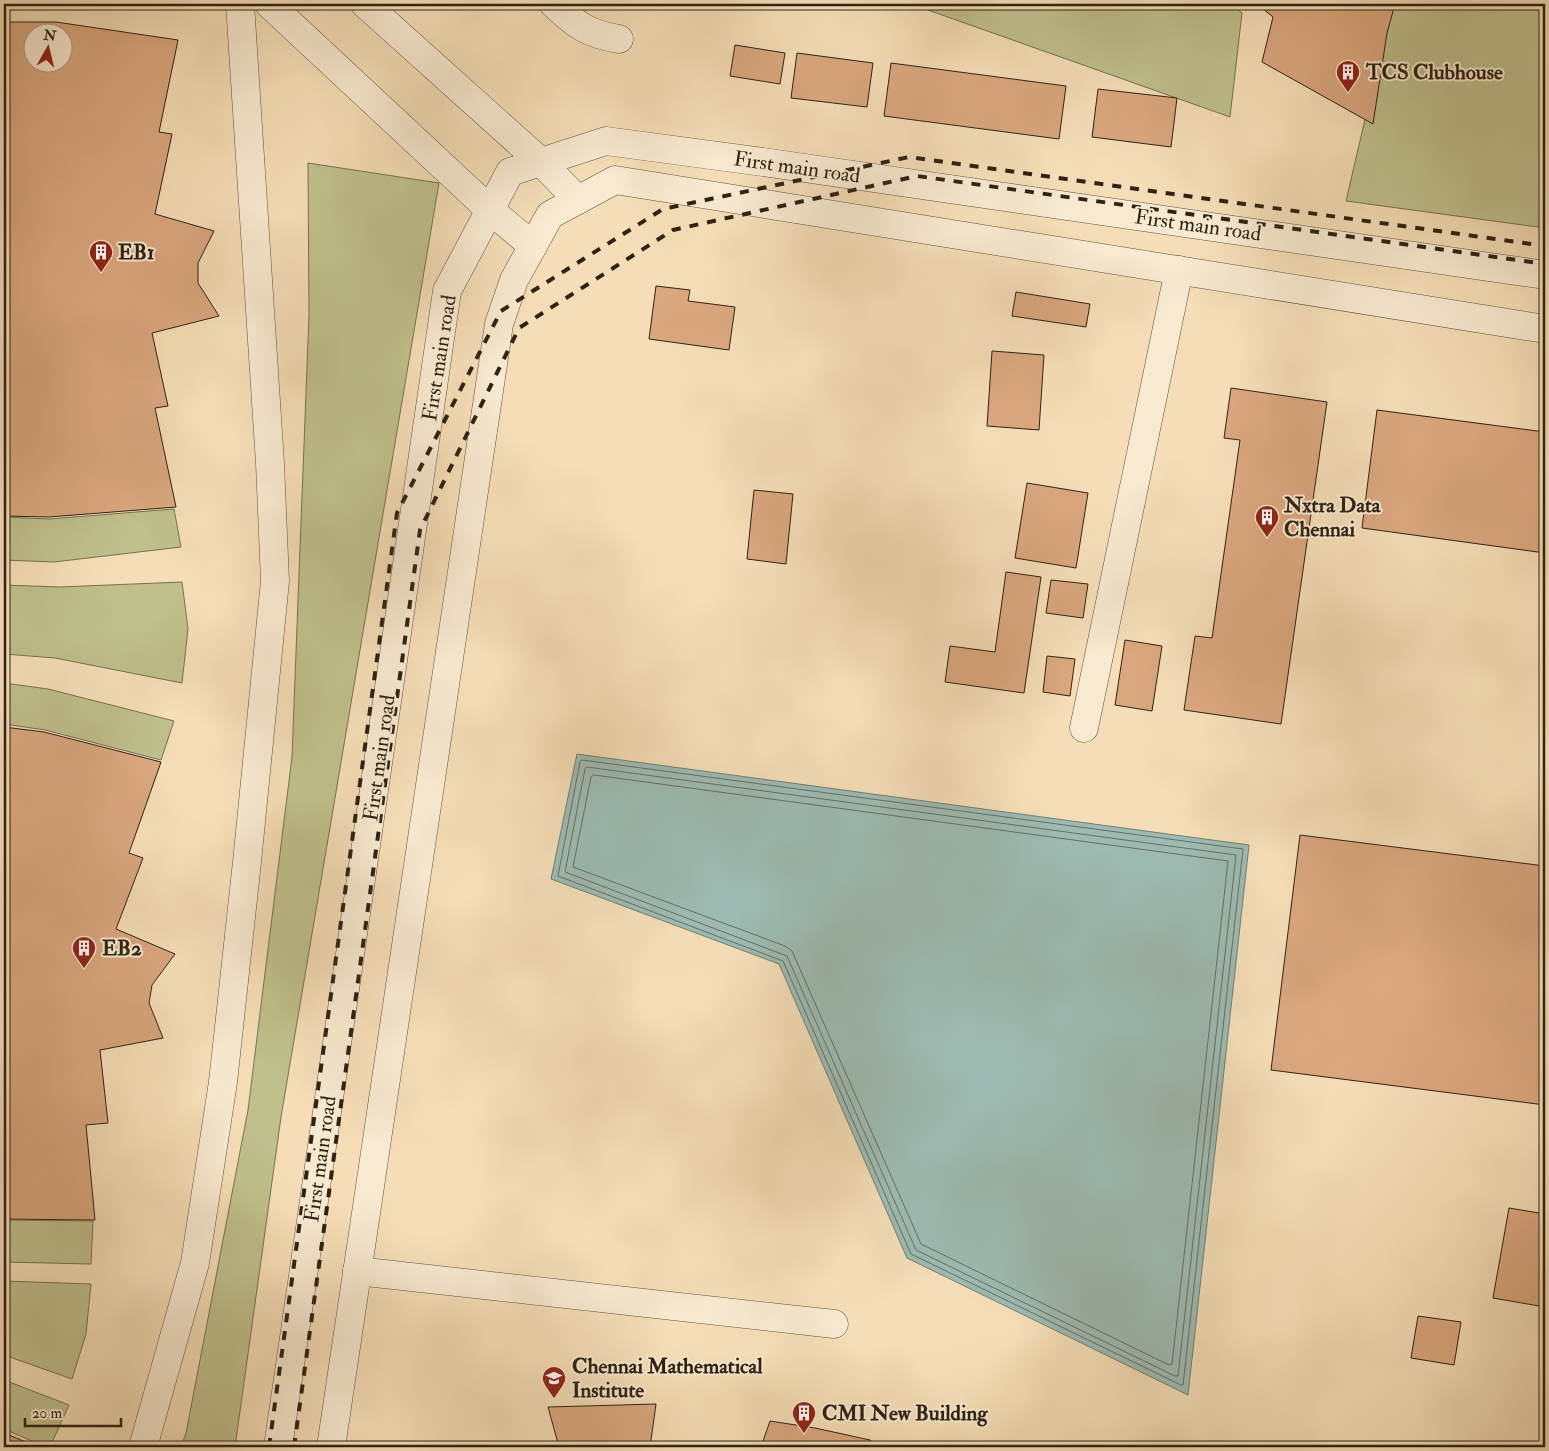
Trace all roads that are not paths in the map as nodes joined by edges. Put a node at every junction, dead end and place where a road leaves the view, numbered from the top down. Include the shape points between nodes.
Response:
1 (240, 4) edge
2 (269, 4) edge
3 (554, 4) edge
4 (380, 9) edge
5 (619, 39) dead end
6 (541, 162) junction
7 (578, 200) junction
8 (490, 210) junction
9 (533, 246) junction
10 (1179, 270) junction
11 (1545, 275) edge
12 (1545, 329) edge
13 (1084, 728) dead end
14 (358, 1271) junction
15 (834, 1324) dead end
16 (334, 1446) edge
17 (143, 1447) edge
18 (278, 1447) edge

1 - 17 street via 270,462 274,581 223,1082 195,1263
2 - 8 street
3 - 5 street via 572,21 598,35
4 - 6 street
6 - 7 street
6 - 8 street, First main road via 510,172
6 - 11 street, First main road via 606,141
7 - 9 street via 550,215
7 - 10 street via 615,180
8 - 9 street
8 - 18 street, First main road via 448,291
9 - 14 street via 514,280 499,324
10 - 12 street
10 - 13 street
14 - 15 street
14 - 16 street

